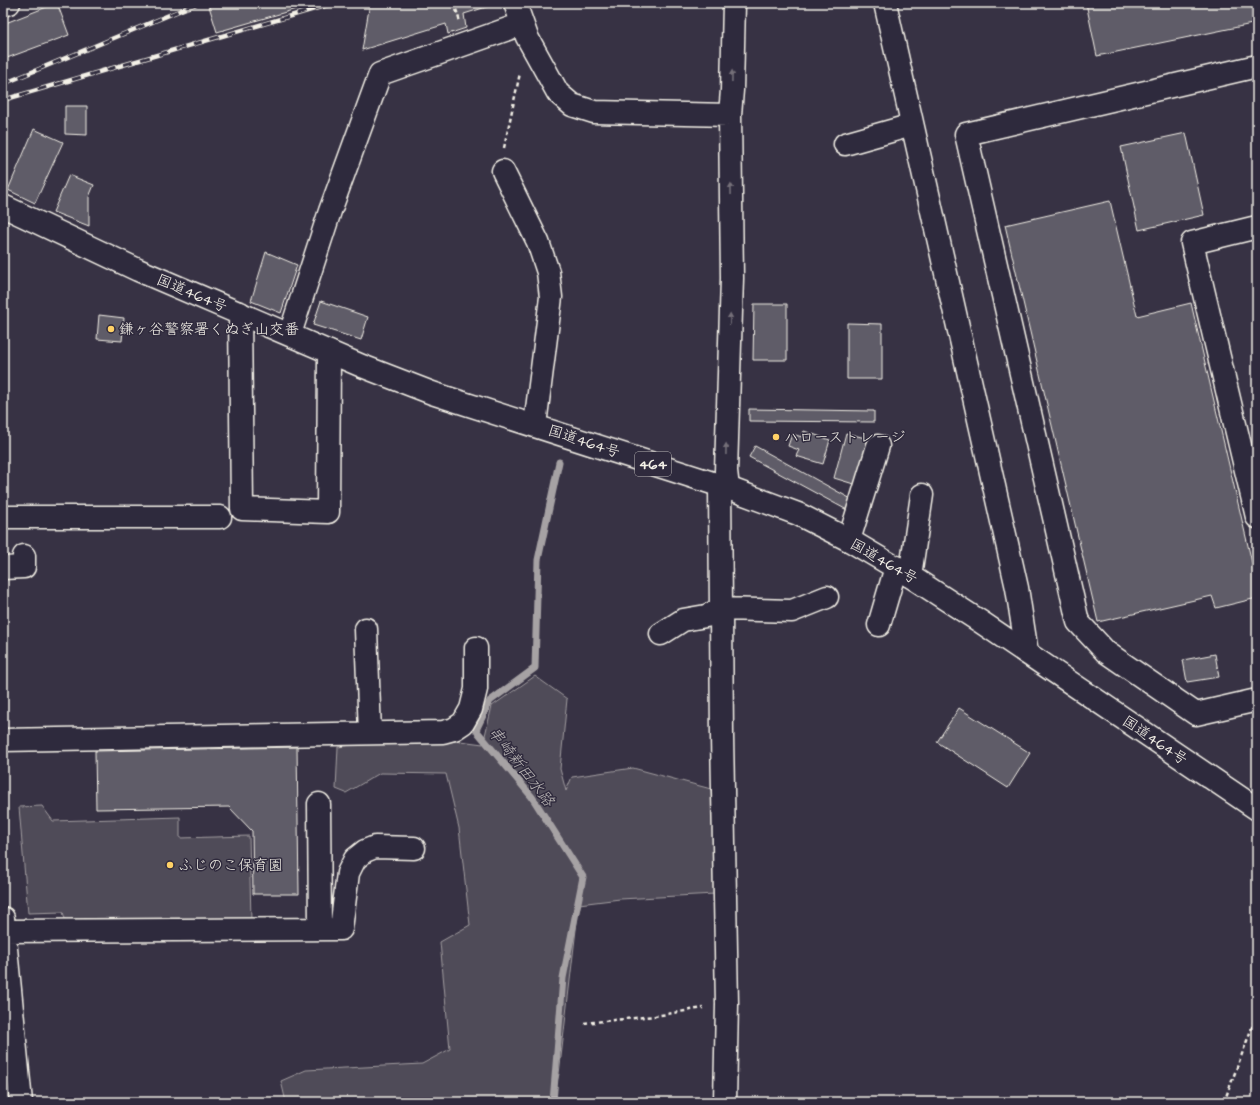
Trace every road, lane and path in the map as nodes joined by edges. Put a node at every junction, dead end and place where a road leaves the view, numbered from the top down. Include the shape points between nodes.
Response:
1 (9, 3) edge
2 (515, 3) edge
3 (734, 3) edge
4 (885, 3) edge
5 (3, 5) edge
6 (525, 30) junction
7 (1257, 66) edge
8 (730, 115) junction
9 (912, 125) junction
10 (845, 144) dead end
11 (503, 171) joint
12 (3, 206) edge
13 (1257, 227) edge
14 (240, 313) junction
15 (290, 334) junction
16 (328, 352) junction
17 (535, 425) junction
18 (878, 446) dead end
19 (724, 487) junction
20 (922, 495) dead end
21 (3, 517) edge
22 (220, 517) dead end
23 (1257, 518) edge
24 (849, 540) junction
25 (24, 556) dead end
26 (3, 568) edge
27 (903, 572) junction
28 (827, 597) dead end
29 (721, 608) junction
30 (879, 625) dead end
31 (366, 629) dead end
32 (661, 634) dead end
33 (476, 648) dead end
34 (1027, 653) junction
35 (1257, 700) edge
36 (370, 733) junction
37 (3, 740) edge
38 (319, 804) dead end
39 (1257, 809) edge
40 (414, 848) dead end
41 (4, 925) edge
42 (331, 929) junction
43 (727, 1004) junction
44 (1257, 1014) edge
45 (584, 1024) dead end
46 (21, 1102) edge
47 (725, 1102) edge
48 (1224, 1102) edge

1 - 5 main road
2 - 6 main road
8 -> 3 main road
4 - 9 main road
6 - 8 main road via 558,93 572,105 594,112
6 - 11 path via 501,159
6 - 15 main road via 380,74 330,211
7 - 35 main road via 966,134 1078,622 1106,652 1196,714
19 -> 8 main road via 732,278
9 - 10 main road
9 - 34 main road via 1017,588
11 - 17 main road via 538,242 548,272 550,297
12 - 14 main road, 国道464号 / 464 via 138,270
13 - 23 main road via 1192,243
14 - 15 main road, 国道464号 / 464
14 - 16 main road via 242,509 328,512
15 - 16 main road, 国道464号 / 464
16 - 17 main road, 国道464号 / 464 via 432,393
17 - 19 main road, 国道464号 / 464
18 - 24 main road
19 - 24 main road, 国道464号 / 464 via 798,514
19 - 29 main road
20 - 27 main road
21 - 22 main road
24 - 27 main road, 国道464号 / 464
25 - 26 main road via 24,567
27 - 30 main road
27 - 34 main road, 国道464号 / 464
28 - 29 main road via 792,610
29 - 32 main road via 706,616 683,620
29 - 43 main road
31 - 36 main road
33 - 36 main road via 476,689 471,709 463,723 443,732
34 - 39 main road, 国道464号 / 464
36 - 37 main road
38 - 42 main road
40 - 42 main road via 375,848 364,851 348,873
41 - 42 main road
41 - 46 main road
43 - 45 path
43 - 47 main road
44 - 48 path

